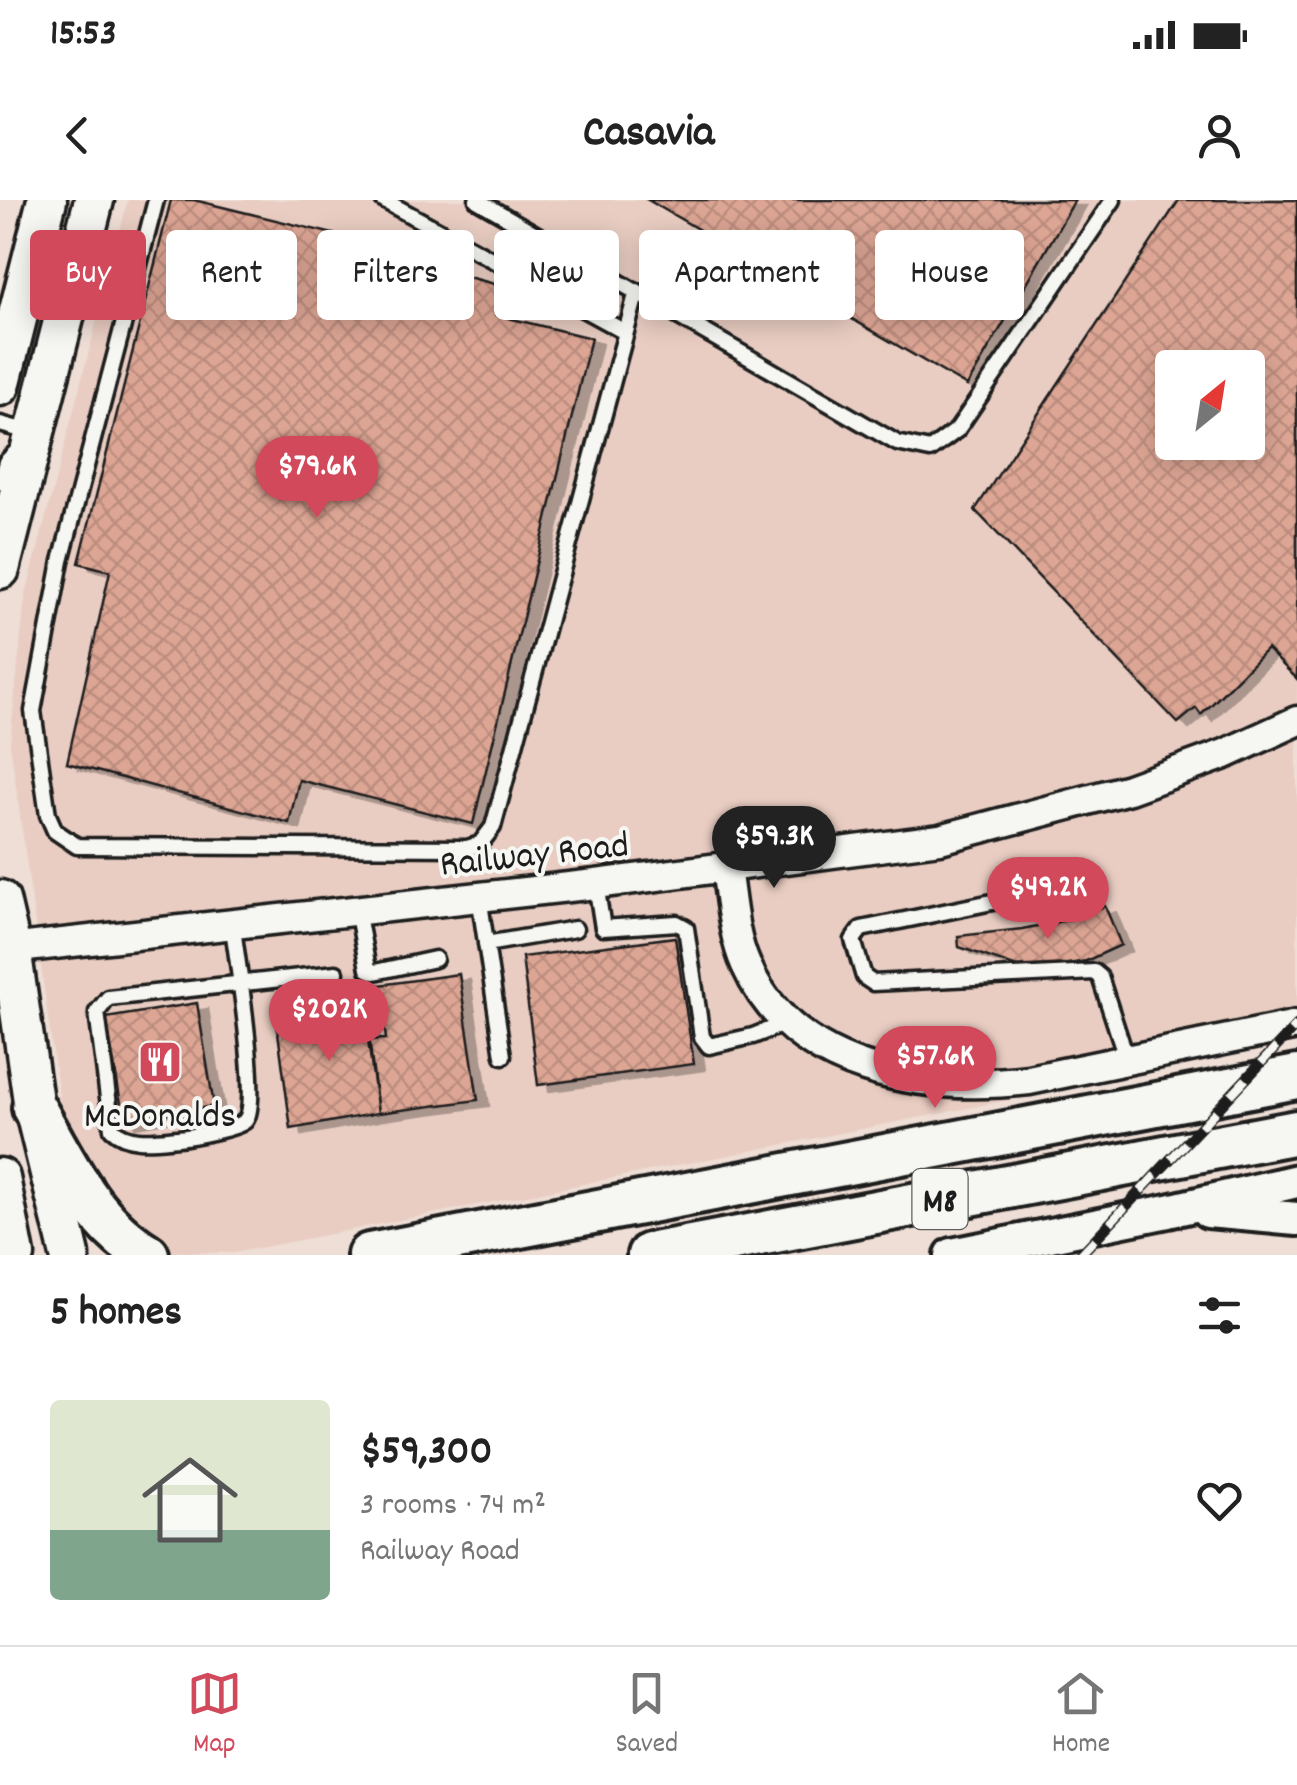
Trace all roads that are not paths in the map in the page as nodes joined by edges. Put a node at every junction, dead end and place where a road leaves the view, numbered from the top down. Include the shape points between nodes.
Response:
1 (48, 200) edge
2 (156, 200) edge
3 (383, 200) edge
4 (477, 200) edge
5 (1114, 200) edge
6 (88, 205) edge
7 (637, 291) junction
8 (625, 332) junction
9 (16, 384) edge
10 (17, 429) edge
11 (0, 482) edge
12 (0, 569) edge
13 (1297, 721) edge
14 (726, 868) junction
15 (596, 884) junction
16 (1031, 894) dead end
17 (479, 896) junction
18 (0, 900) edge
19 (357, 909) junction
20 (232, 922) junction
21 (575, 928) dead end
22 (486, 944) junction
23 (4, 945) edge
24 (436, 959) dead end
25 (336, 973) dead end
26 (240, 983) junction
27 (786, 1024) junction
28 (1297, 1025) edge
29 (503, 1056) dead end
30 (1126, 1058) junction
31 (1297, 1077) edge
32 (34, 1108) junction
33 (1297, 1132) edge
34 (0, 1178) edge
35 (1297, 1181) edge
36 (1168, 1212) junction
37 (1297, 1219) edge
38 (369, 1254) edge
39 (15, 1255) edge
40 (70, 1255) edge
41 (147, 1255) edge
42 (648, 1255) edge
43 (952, 1255) edge

1 - 9 main road
2 - 8 lane via 62,561 33,710 48,815 55,831 77,846 466,848 487,838
3 - 8 lane
4 - 7 lane
5 - 7 lane via 957,430 930,450 897,443
6 - 9 main road
7 - 8 lane
9 - 10 main road
10 - 11 lane
10 - 12 main road
13 - 14 street, Railway Road via 1177,772 1026,818 940,839
14 - 15 street, Railway Road
14 - 27 street via 745,963
15 - 17 street, Railway Road
15 - 27 lane via 603,928 684,926 702,1038 709,1046
16 - 30 lane via 861,928 853,940 864,977 873,984 1094,972
17 - 19 street, Railway Road
17 - 22 lane
18 - 23 main road
19 - 20 street, Railway Road
19 - 24 lane via 368,969
20 - 23 street, Railway Road
20 - 26 lane
21 - 22 lane
22 - 29 lane
23 - 32 main road
25 - 26 lane
26 - 26 lane via 108,998 100,1005 112,1129 119,1135 180,1138 246,1121 252,1098
27 - 30 street via 853,1063 938,1082 1029,1080
28 - 30 street
31 - 38 main road, M8
32 - 40 main road
32 - 41 main road via 97,1213
33 - 42 main road, M8
34 - 39 main road
35 - 36 street
36 - 37 street
36 - 43 street

